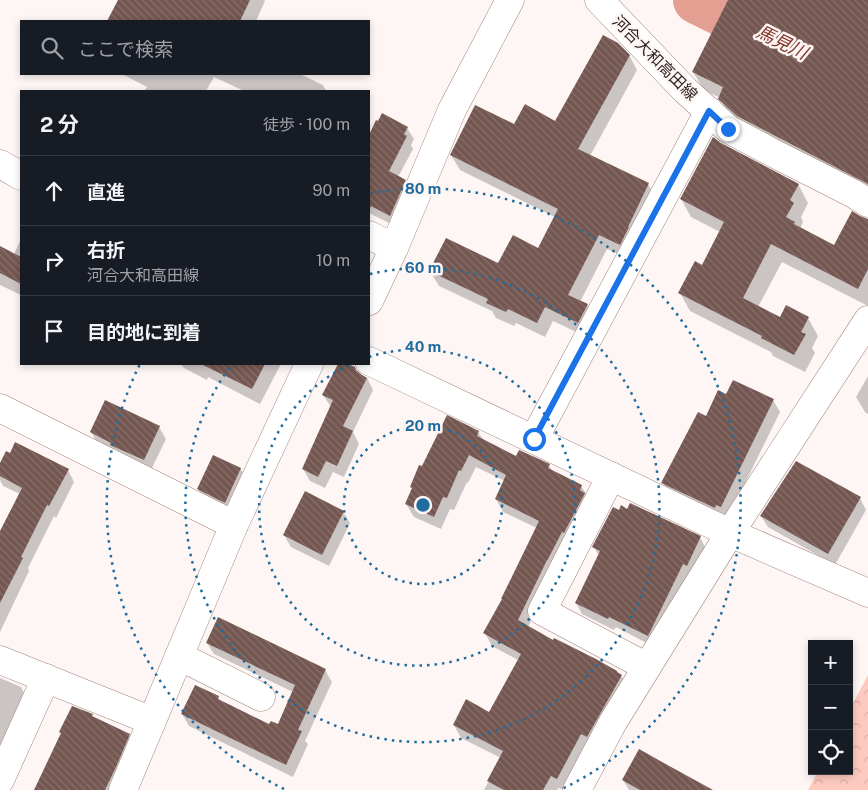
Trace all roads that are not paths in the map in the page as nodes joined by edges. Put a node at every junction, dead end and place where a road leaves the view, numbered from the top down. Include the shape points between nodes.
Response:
1 (510, 0) edge
2 (599, 0) edge
3 (709, 111) junction
4 (0, 164) edge
5 (20, 175) edge
6 (868, 203) edge
7 (370, 236) edge
8 (394, 248) junction
9 (370, 299) edge
10 (868, 320) edge
11 (370, 361) edge
12 (309, 365) edge
13 (0, 408) edge
14 (534, 439) junction
15 (611, 476) junction
16 (234, 525) junction
17 (730, 533) junction
18 (868, 594) edge
19 (179, 656) junction
20 (0, 660) edge
21 (647, 667) junction
22 (46, 678) junction
23 (261, 697) dead end
24 (152, 721) junction
25 (0, 780) edge
26 (584, 787) edge
27 (123, 790) edge

1 - 8 street via 452,110
2 - 3 street, 河合大和高田線
3 - 6 street, 河合大和高田線 via 728,129
3 - 14 street
4 - 5 street
7 - 8 street
8 - 9 street
10 - 17 street
11 - 14 street
12 - 16 street
13 - 16 street
14 - 15 street
15 - 17 street
15 - 21 street via 542,611
16 - 19 street
17 - 18 street
17 - 21 street
19 - 23 street
19 - 24 street
20 - 22 street
21 - 26 street via 613,722
22 - 24 street
22 - 25 street
24 - 27 street

